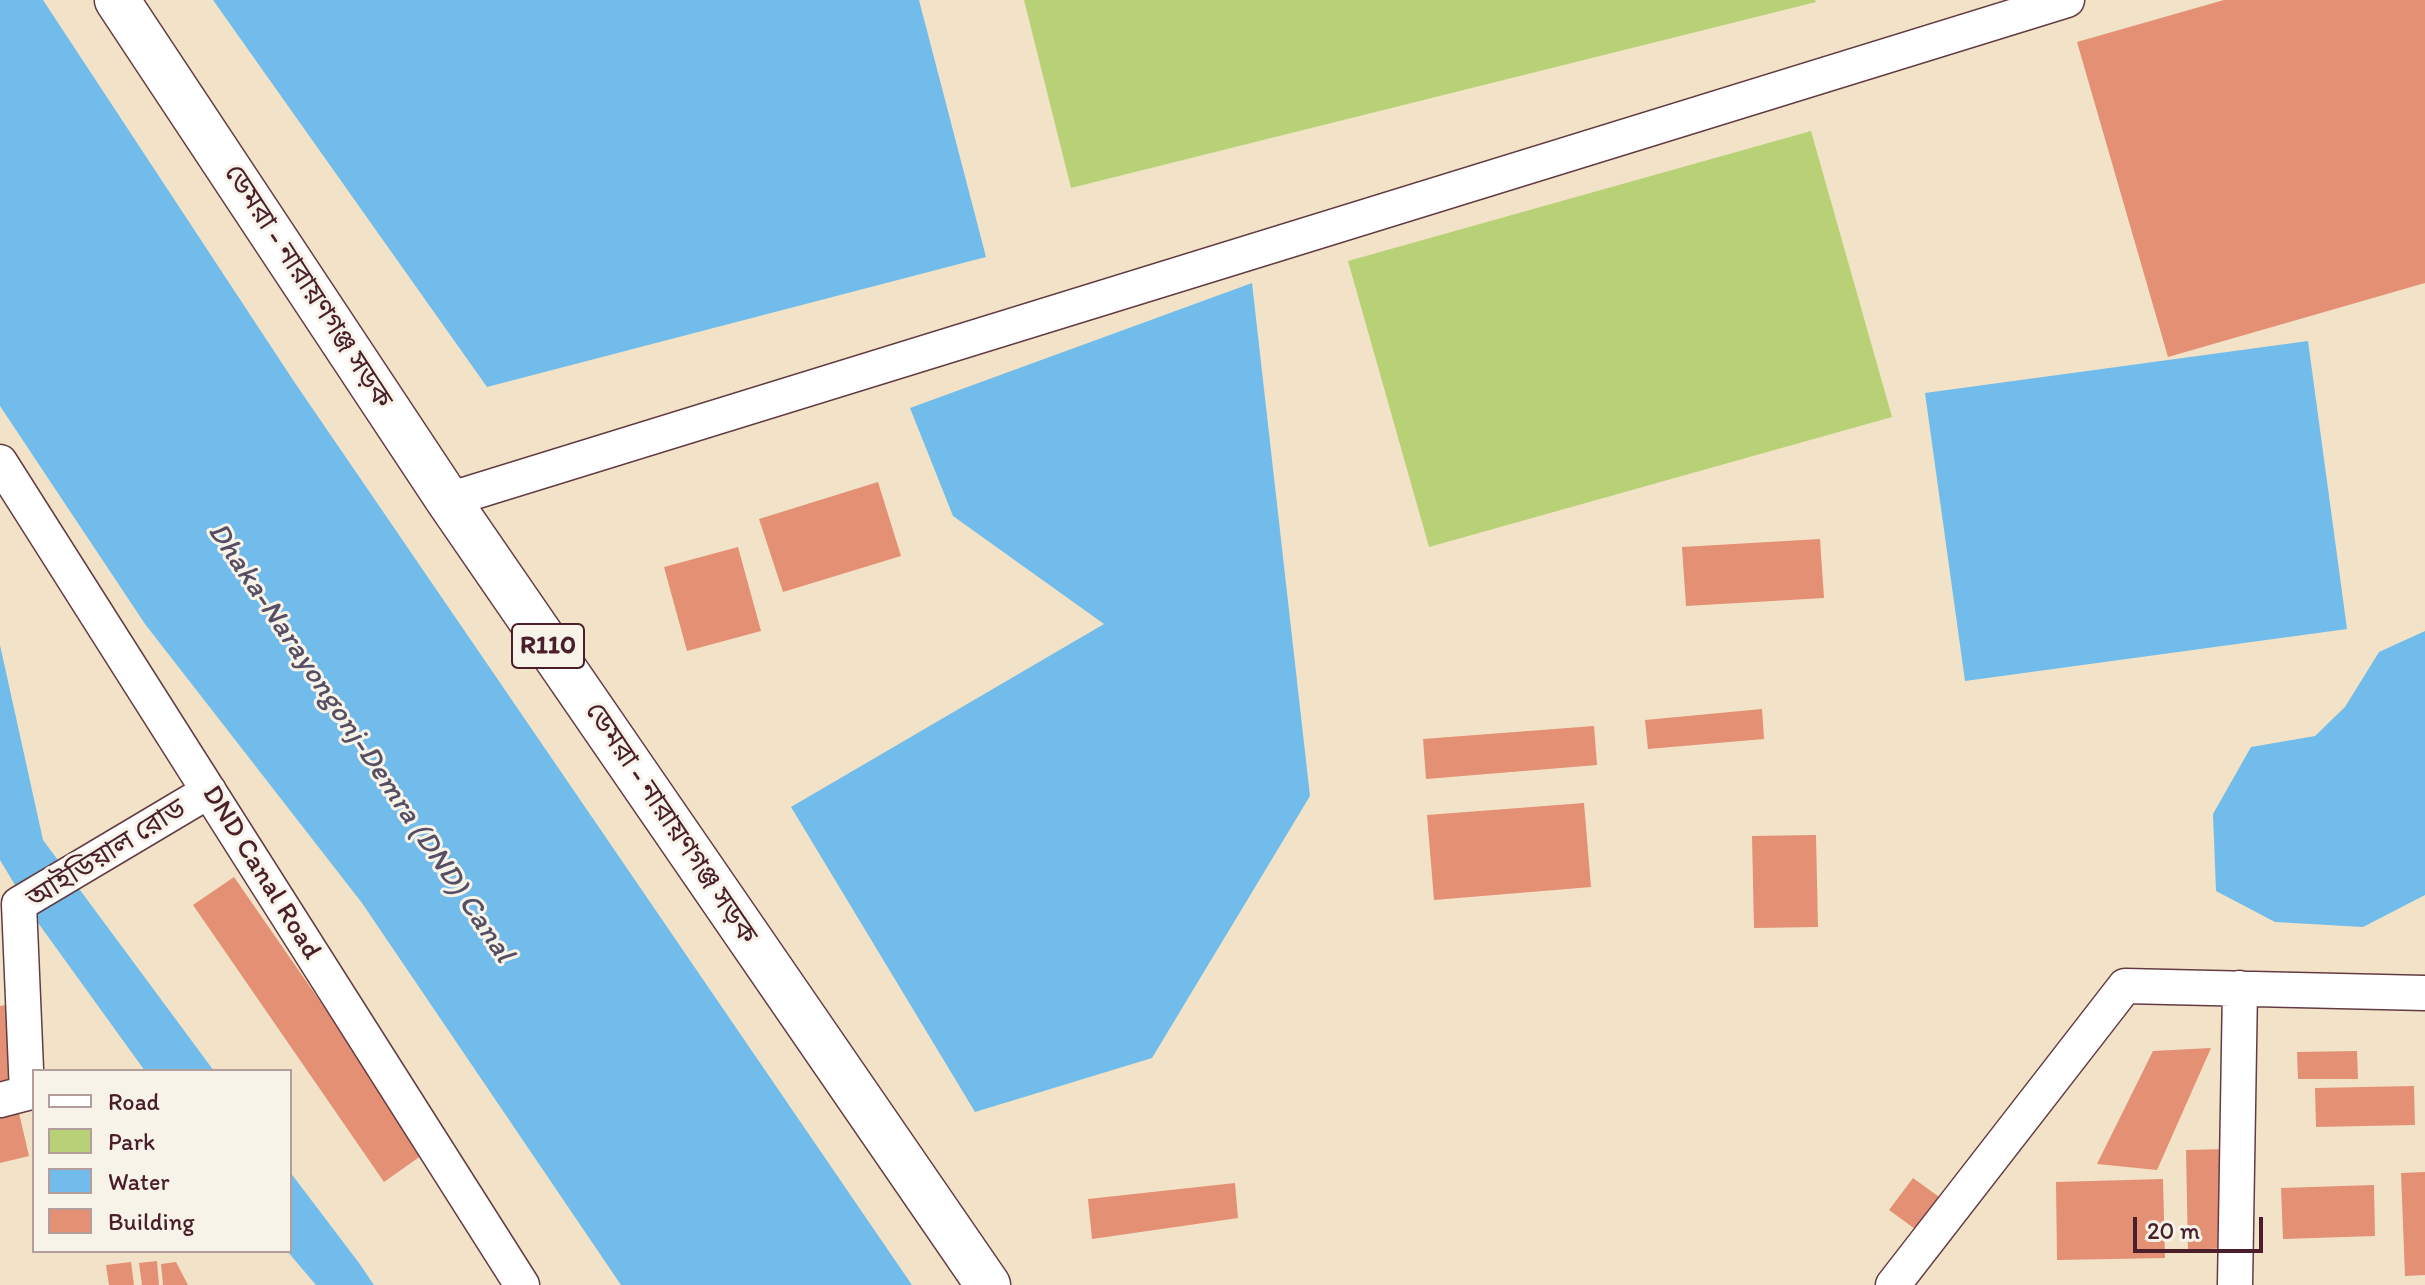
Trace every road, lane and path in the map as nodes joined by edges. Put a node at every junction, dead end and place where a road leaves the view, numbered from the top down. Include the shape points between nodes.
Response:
1 (117, 0) edge
2 (2067, 0) edge
3 (0, 462) edge
4 (448, 500) junction
5 (209, 791) junction
6 (2240, 988) junction
7 (2425, 993) edge
8 (0, 1100) edge
9 (522, 1285) edge
10 (988, 1285) edge
11 (1893, 1285) edge
12 (2235, 1285) edge

1 - 4 main road, ডেমরা - নারায়ণগঞ্জ সড়ক / R110
2 - 4 street
3 - 5 street, DND Canal Road
4 - 10 main road, ডেমরা - নারায়ণগঞ্জ সড়ক / R110
5 - 8 street, আইডিয়াল রোড via 19,904 27,1093
5 - 9 street, DND Canal Road
6 - 7 street
6 - 11 street via 2125,986
6 - 12 street

